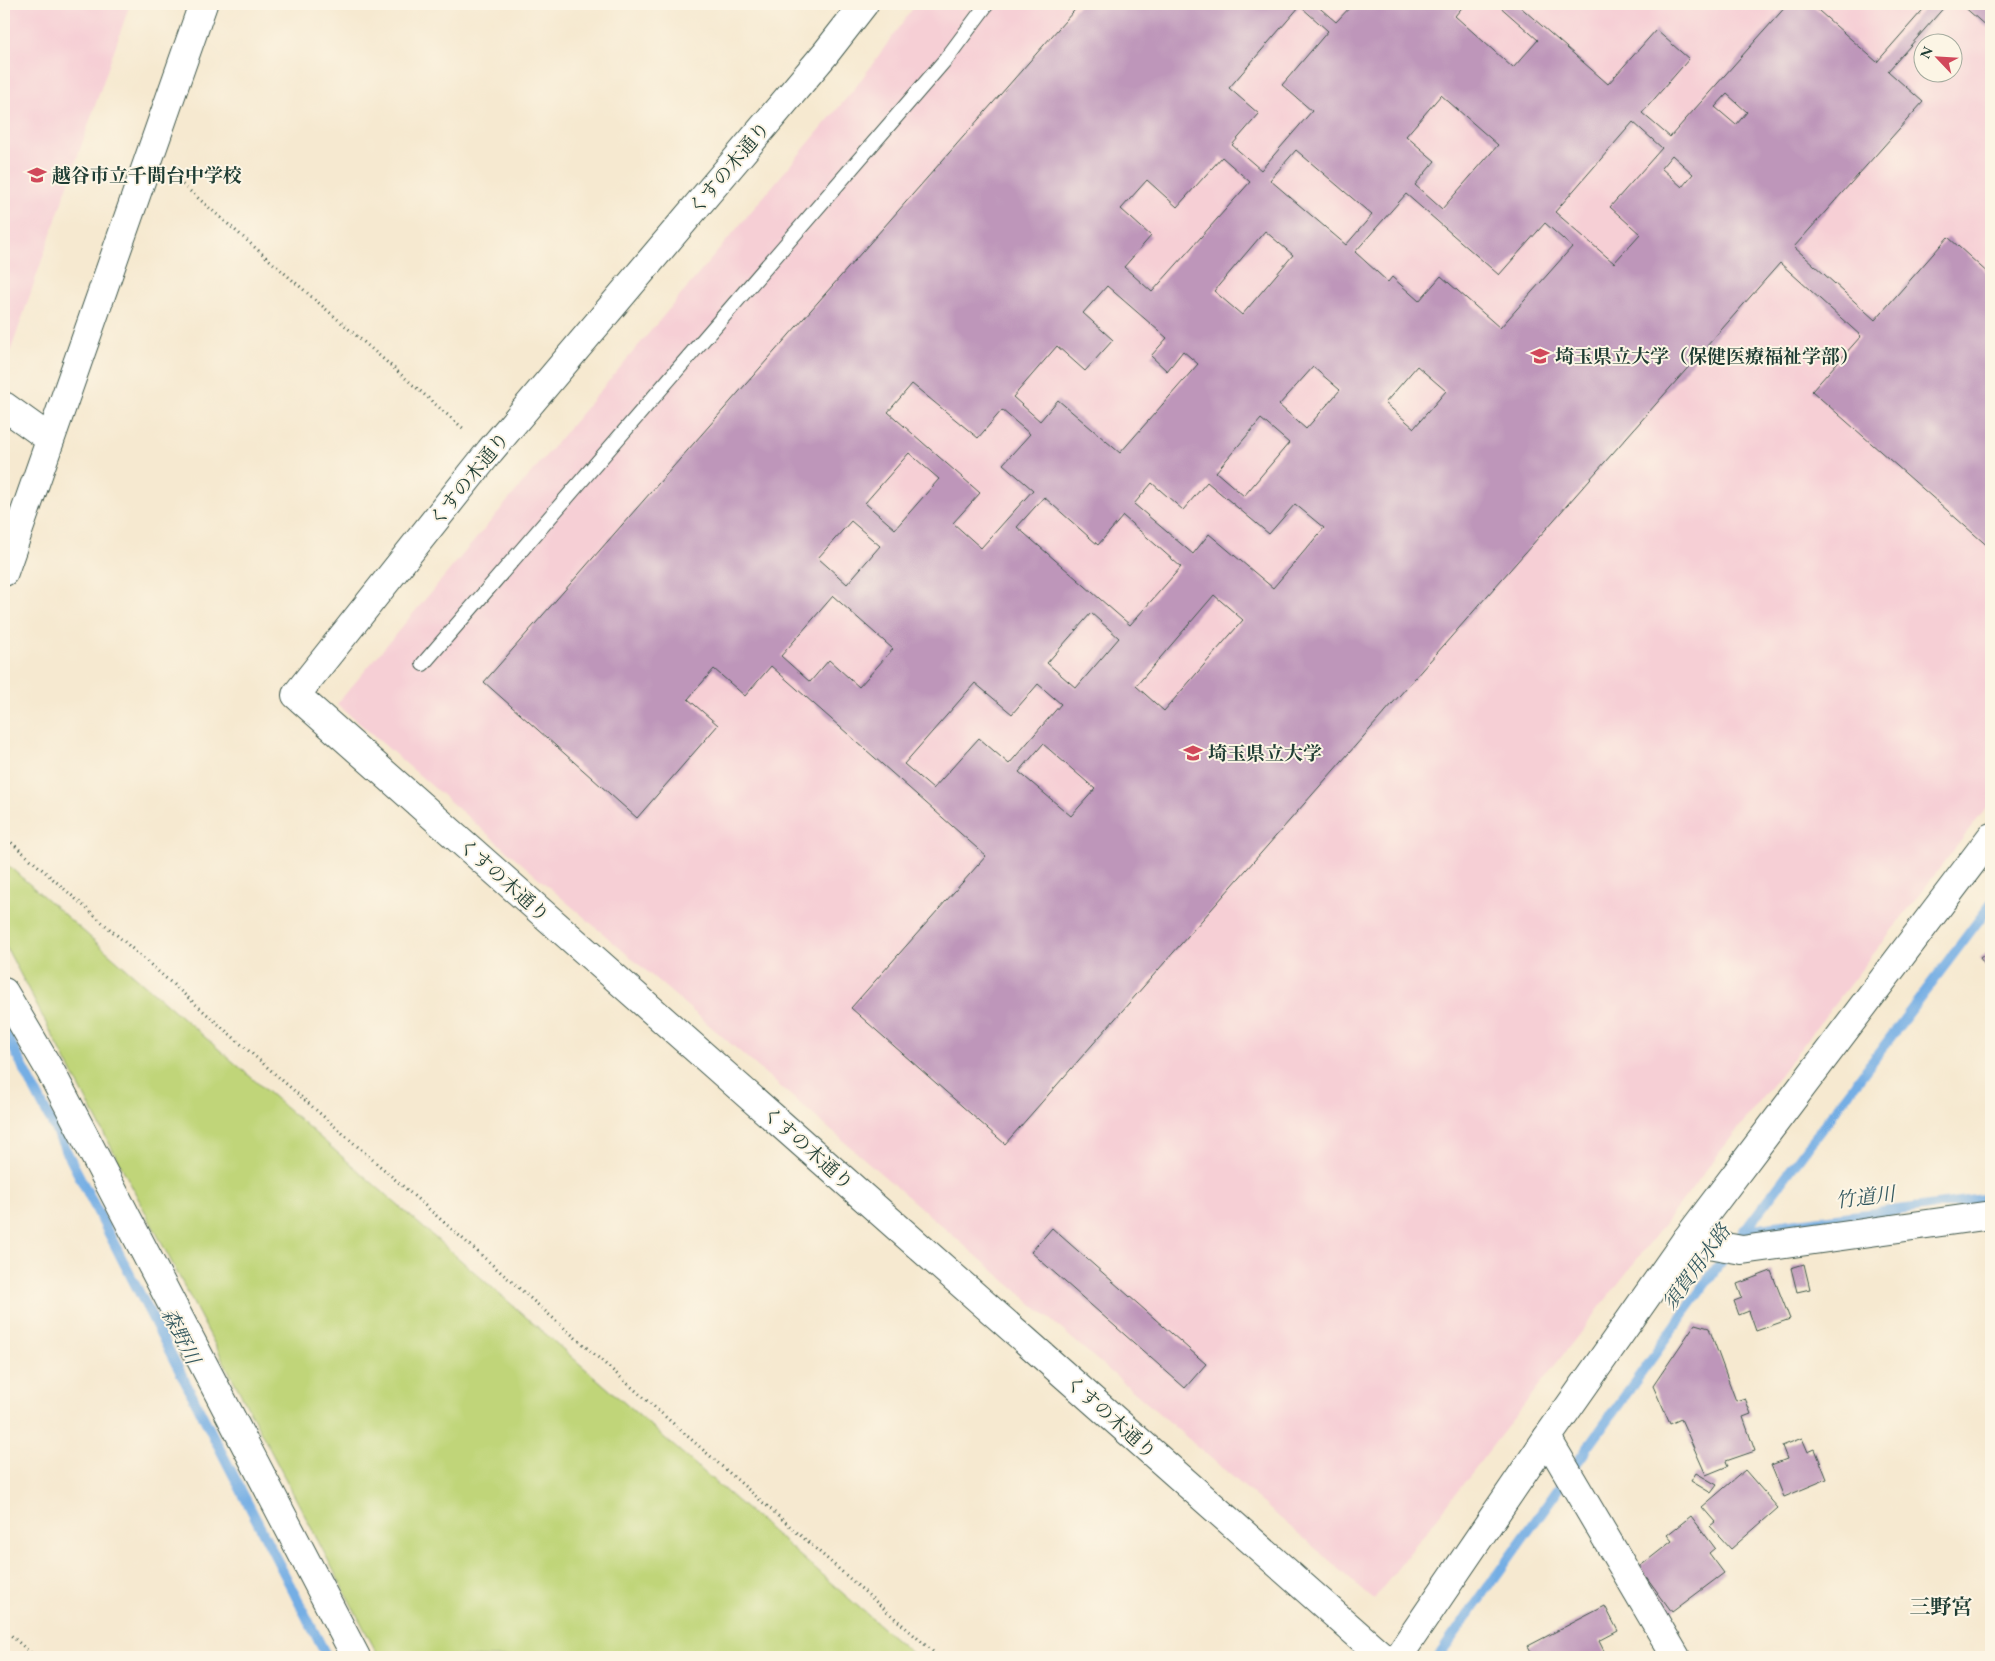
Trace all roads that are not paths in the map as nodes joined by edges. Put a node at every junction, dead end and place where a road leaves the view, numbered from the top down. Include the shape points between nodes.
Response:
1 (203, 4) edge
2 (864, 4) edge
3 (987, 4) edge
4 (4, 406) edge
5 (50, 439) junction
6 (4, 572) edge
7 (423, 664) dead end
8 (1991, 836) edge
9 (4, 992) edge
10 (1991, 1215) edge
11 (1686, 1240) junction
12 (1547, 1438) junction
13 (356, 1657) edge
14 (1383, 1657) edge
15 (1398, 1657) edge
16 (1676, 1657) edge

1 - 5 street
2 - 14 street, くすの木通り via 490,451 296,695
3 - 7 lane via 946,59
4 - 5 street
5 - 6 street
8 - 11 street
9 - 13 street via 51,1072
10 - 11 street via 1742,1250
11 - 12 street
12 - 15 street
12 - 16 street

